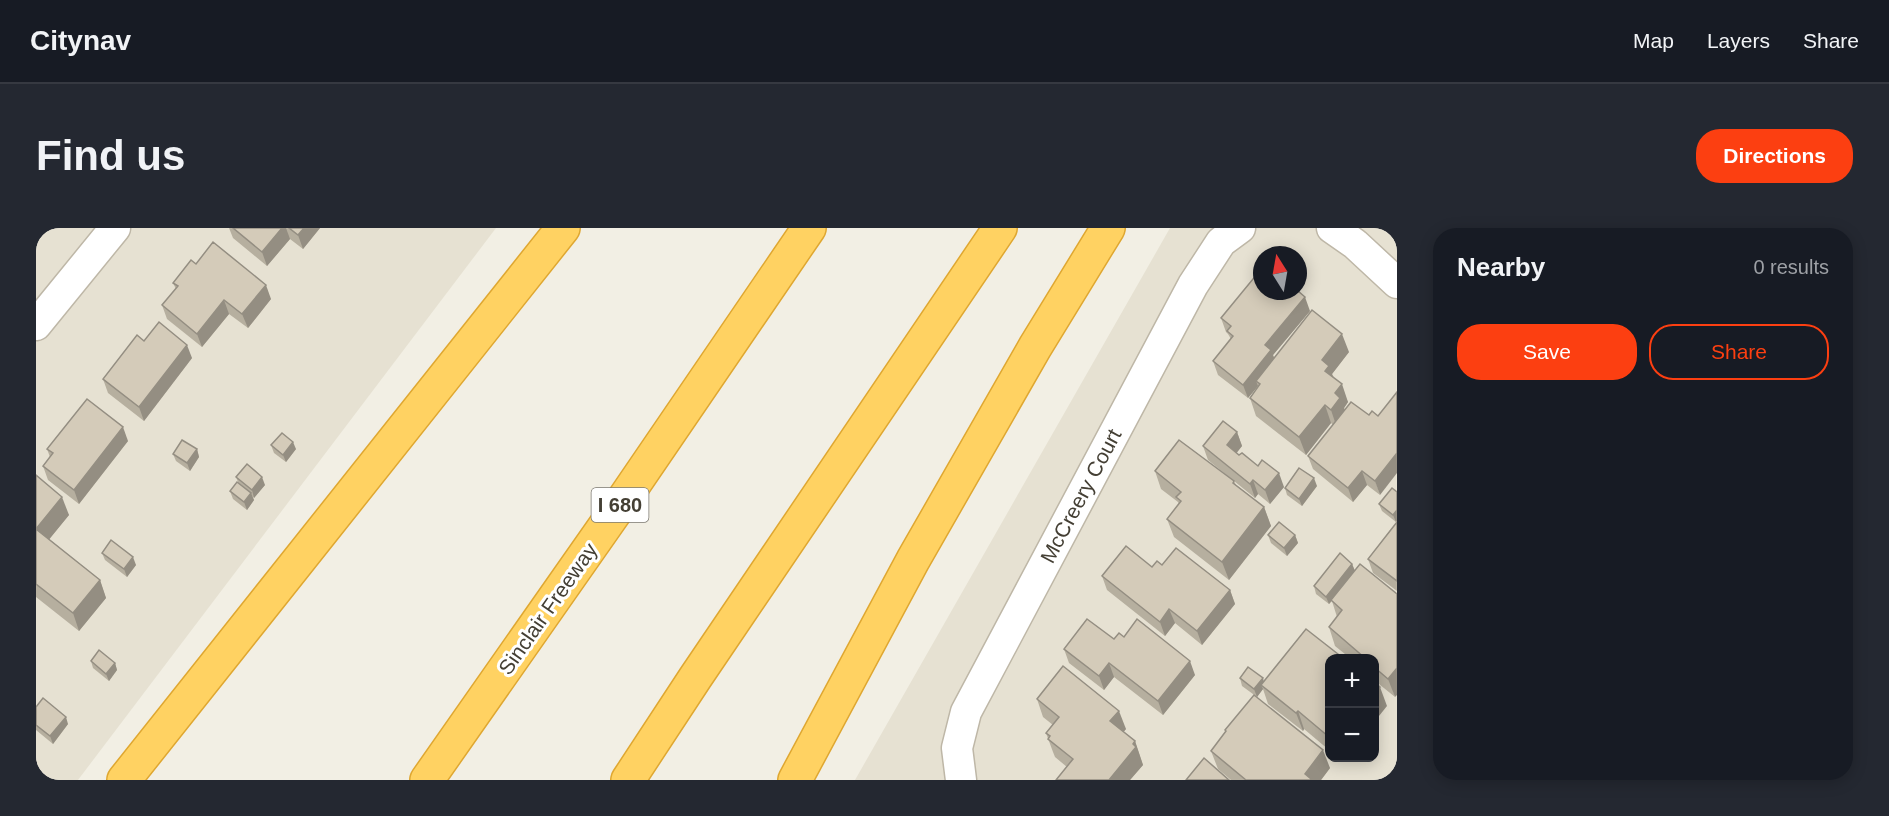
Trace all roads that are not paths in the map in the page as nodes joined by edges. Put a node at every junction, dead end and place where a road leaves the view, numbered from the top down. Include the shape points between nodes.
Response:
1 (116, 228) edge
2 (563, 228) edge
3 (809, 228) edge
4 (1000, 228) edge
5 (1108, 228) edge
6 (1240, 228) edge
7 (1332, 228) edge
8 (1397, 283) edge
9 (36, 325) edge
10 (124, 780) edge
11 (427, 780) edge
12 (628, 780) edge
13 (795, 780) edge
14 (961, 780) edge

1 - 9 street
2 - 10 highway
3 - 11 highway, Sinclair Freeway / I 680
4 - 12 highway
5 - 13 highway via 914,560
6 - 14 street, McCreery Court via 1221,242 1193,285 966,712 957,748
7 - 8 street

